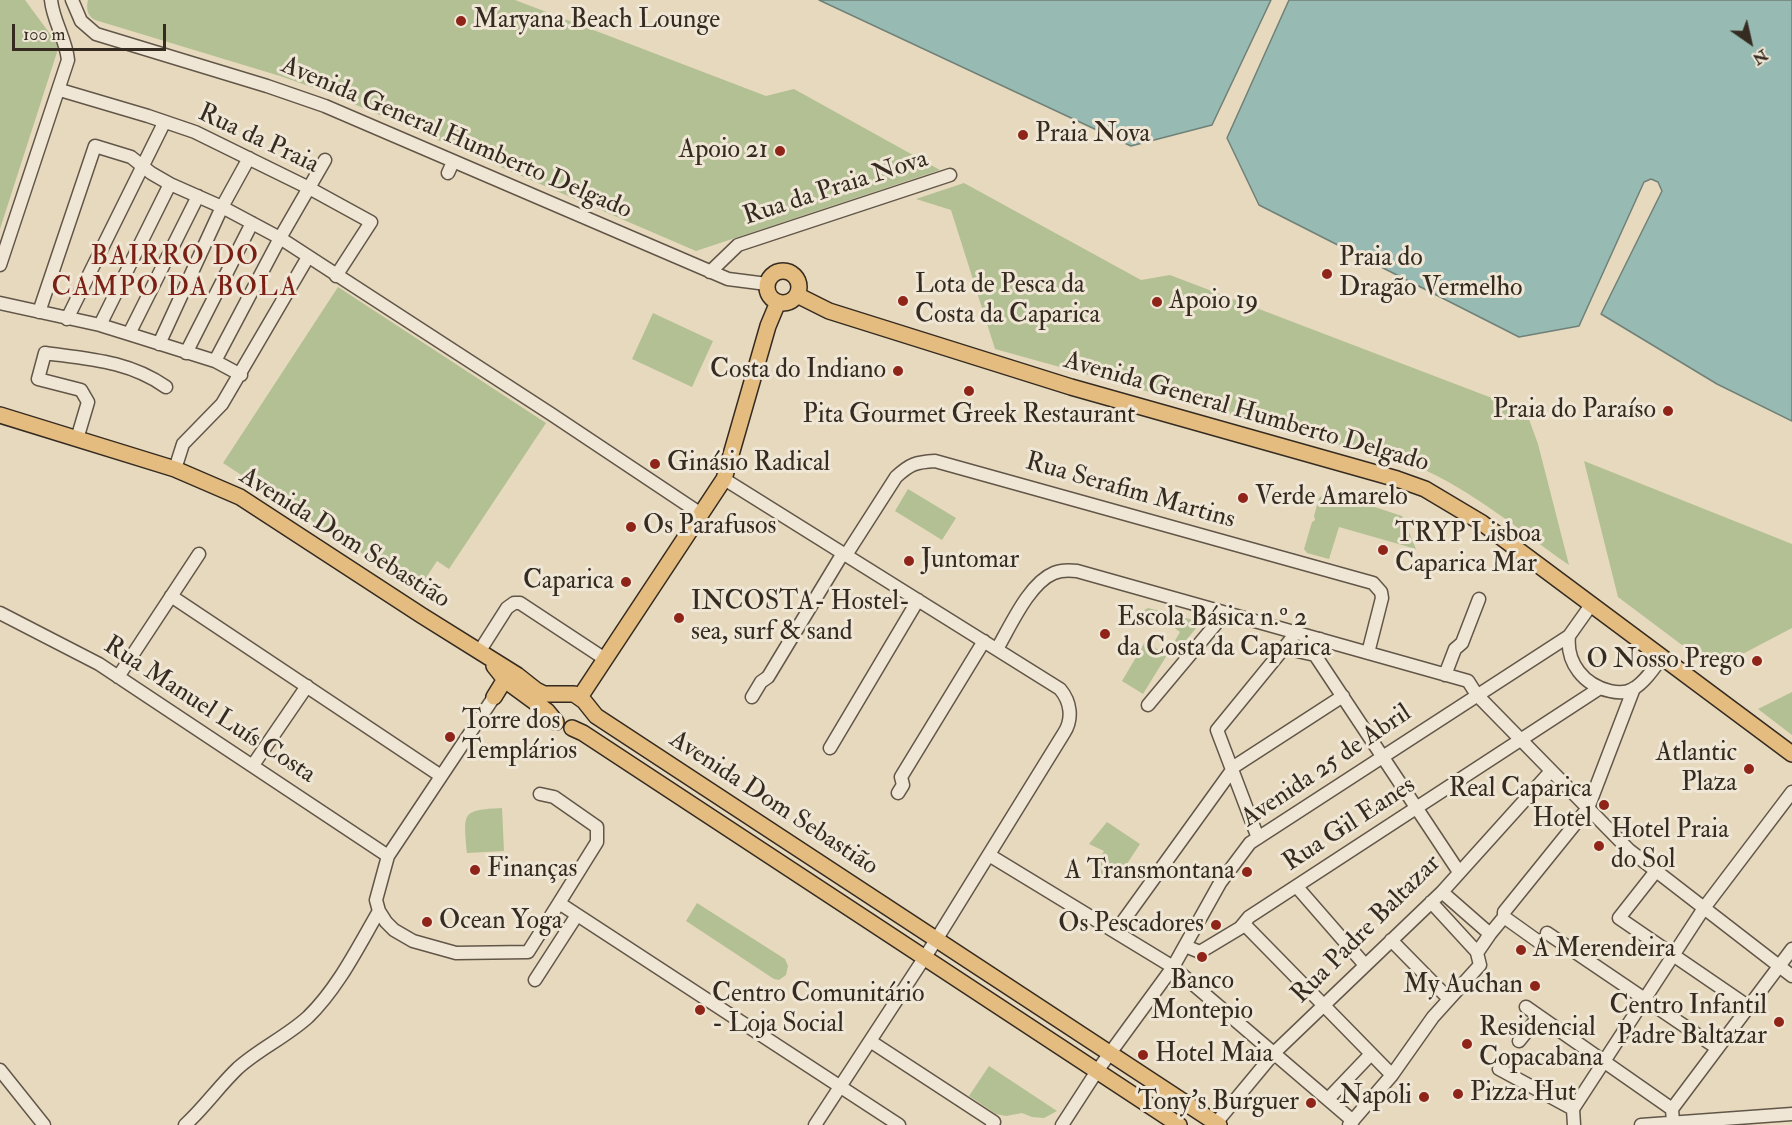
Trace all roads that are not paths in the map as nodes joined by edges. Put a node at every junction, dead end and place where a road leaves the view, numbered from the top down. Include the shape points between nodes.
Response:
1 (51, 0) edge
2 (72, 0) edge
3 (60, 90) junction
4 (164, 123) junction
5 (249, 158) junction
6 (325, 160) dead end
7 (142, 165) junction
8 (950, 175) dead end
9 (170, 184) junction
10 (309, 188) junction
11 (198, 196) junction
12 (222, 207) junction
13 (252, 223) junction
14 (280, 238) junction
15 (308, 257) junction
16 (0, 266) edge
17 (710, 272) junction
18 (336, 276) junction
19 (766, 284) junction
20 (797, 295) junction
21 (778, 302) junction
22 (0, 303) edge
23 (39, 312) junction
24 (67, 318) junction
25 (100, 325) junction
26 (129, 334) junction
27 (159, 344) junction
28 (186, 353) junction
29 (215, 362) junction
30 (241, 375) junction
31 (166, 387) dead end
32 (0, 415) edge
33 (76, 439) junction
34 (175, 469) junction
35 (724, 479) junction
36 (701, 514) junction
37 (199, 554) dead end
38 (845, 554) junction
39 (171, 596) junction
40 (1479, 599) dead end
41 (918, 600) junction
42 (1591, 605) junction
43 (0, 613) edge
44 (1225, 613) junction
45 (1293, 632) junction
46 (1569, 636) junction
47 (1320, 639) junction
48 (984, 641) junction
49 (1554, 645) junction
50 (1284, 648) junction
51 (997, 649) junction
52 (1569, 651) junction
53 (1368, 652) junction
54 (482, 655) junction
55 (1315, 655) junction
56 (1662, 657) junction
57 (605, 659) junction
58 (1445, 675) junction
59 (118, 677) junction
60 (507, 681) junction
61 (307, 686) junction
62 (1600, 688) junction
63 (1634, 688) junction
64 (524, 689) junction
65 (1477, 695) junction
66 (1343, 696) junction
67 (494, 697) junction
68 (752, 697) dead end
69 (578, 699) junction
70 (1148, 705) dead end
71 (556, 722) junction
72 (572, 728) junction
73 (1521, 740) junction
74 (830, 748) dead end
75 (1792, 754) edge
76 (1383, 757) junction
77 (253, 765) junction
78 (1551, 771) junction
79 (1232, 772) junction
80 (441, 776) junction
81 (1792, 792) edge
82 (898, 793) dead end
83 (540, 794) dead end
84 (1588, 808) junction
85 (1417, 809) junction
86 (1258, 838) junction
87 (989, 855) junction
88 (388, 856) junction
89 (1656, 871) junction
90 (1459, 872) junction
91 (1297, 887) junction
92 (1442, 892) junction
93 (1431, 902) junction
94 (559, 903) junction
95 (1704, 909) junction
96 (379, 911) junction
97 (577, 915) junction
98 (1504, 917) junction
99 (1244, 924) junction
100 (1116, 931) junction
101 (1490, 934) junction
102 (936, 940) junction
103 (1391, 940) junction
104 (1185, 945) junction
105 (1792, 949) edge
106 (1479, 950) junction
107 (1673, 955) junction
108 (924, 958) junction
109 (1365, 965) junction
110 (1779, 966) junction
111 (1173, 967) junction
112 (1792, 976) edge
113 (535, 980) dead end
114 (1449, 999) junction
115 (1644, 999) junction
116 (1323, 1005) junction
117 (1749, 1006) junction
118 (1526, 1007) dead end
119 (1539, 1016) junction
120 (870, 1041) junction
121 (1519, 1041) dead end
122 (1717, 1048) junction
123 (1275, 1052) junction
124 (1110, 1053) junction
125 (1371, 1054) junction
126 (1604, 1061) junction
127 (1499, 1068) dead end
128 (0, 1070) edge
129 (1097, 1071) junction
130 (1392, 1075) junction
131 (840, 1086) junction
132 (1328, 1099) junction
133 (1573, 1109) junction
134 (1672, 1109) junction
135 (1792, 1114) edge
136 (1673, 1122) junction
137 (1351, 1123) edge
138 (1218, 1124) edge
139 (44, 1125) edge
140 (184, 1125) edge
141 (815, 1125) edge
142 (898, 1125) edge
143 (992, 1125) edge
144 (1062, 1125) edge
145 (1179, 1125) edge
146 (1574, 1125) edge
147 (1641, 1125) edge

1 - 3 street via 67,54
2 - 17 street, Avenida General Humberto Delgado via 81,21 96,34 291,93 602,232
3 - 4 street, Rua da Praia
3 - 16 street
4 - 5 street, Rua da Praia via 195,132
4 - 7 street
5 - 10 street, Rua da Praia
5 - 12 street
6 - 10 street
7 - 9 street
7 - 23 street via 131,157 95,146
7 - 24 street
8 - 17 street, Rua da Praia Nova via 738,245
9 - 11 street
9 - 25 street
10 - 14 street
10 - 18 street, Rua da Praia via 371,222
11 - 12 street
11 - 26 street
12 - 13 street
12 - 27 street
13 - 14 street
13 - 28 street
14 - 15 street
14 - 29 street
15 - 18 street
15 - 30 street
17 - 19 street, Avenida General Humberto Delgado via 728,279
18 - 36 street
19 - 20 main road via 774,273 787,271 798,280
19 - 21 main road via 768,294
20 - 21 main road via 789,302
20 - 42 main road, Avenida General Humberto Delgado via 822,309 943,348 1425,489 1482,523
21 - 35 main road
22 - 23 street
23 - 24 street
24 - 25 street
25 - 26 street
26 - 27 street
27 - 28 street
28 - 29 street
29 - 30 street
30 - 34 street via 222,404 183,444
31 - 33 street via 148,374 116,363 45,353 38,379 81,390 88,402
32 - 33 main road, Avenida Dom Sebastião
33 - 34 main road, Avenida Dom Sebastião
34 - 54 main road, Avenida Dom Sebastião via 240,497
35 - 36 main road
35 - 38 street
36 - 57 main road
37 - 39 street
38 - 41 street
38 - 53 street, Rua Serafim Martins via 896,477 918,462 935,461 1373,583 1382,598
38 - 68 street, Rua Serafim Martins
39 - 59 street
39 - 61 street
40 - 58 street
41 - 48 street
41 - 74 street
42 - 46 street
42 - 56 main road, Avenida General Humberto Delgado
43 - 59 street, Rua Manuel Luís Costa
44 - 45 street
44 - 51 street via 1065,570 1035,587
44 - 70 street
45 - 47 street
45 - 50 street
46 - 49 street, Avenida 25 de Abril
46 - 52 street
47 - 53 street
47 - 55 street
48 - 51 street
48 - 82 street via 900,777 903,785
49 - 52 street
49 - 65 street, Avenida 25 de Abril
50 - 55 street
50 - 79 street via 1217,730
51 - 87 street via 1060,689 1068,702 1069,722
52 - 62 street via 1584,679
53 - 58 street
54 - 57 street via 507,608 520,603
54 - 60 main road, Avenida Dom Sebastião
54 - 64 main road, Avenida Dom Sebastião via 517,675
55 - 66 street
56 - 63 street
56 - 75 main road, Avenida General Humberto Delgado
57 - 69 main road
58 - 65 street via 1468,681
59 - 77 street, Rua Manuel Luís Costa
60 - 64 main road via 513,680
60 - 67 main road
61 - 77 street
61 - 80 street
62 - 63 street via 1620,692
62 - 73 street, Rua Gil Eanes
63 - 84 street
64 - 67 main road
64 - 69 main road, Avenida Dom Sebastião
64 - 71 main road, Avenida Dom Sebastião
65 - 73 street
65 - 76 street, Avenida 25 de Abril
66 - 76 street
66 - 79 street via 1235,766
67 - 80 street
69 - 71 main road via 561,696 552,710
69 - 72 main road via 586,718
69 - 102 main road, Avenida Dom Sebastião via 596,716
71 - 72 main road, Avenida Dom Sebastião
72 - 108 main road, Avenida Dom Sebastião
73 - 78 street
73 - 85 street, Rua Gil Eanes
76 - 85 street
76 - 86 street, Avenida 25 de Abril
77 - 88 street, Rua Manuel Luís Costa
78 - 84 street
78 - 90 street, Rua Padre Baltazar
79 - 86 street
79 - 100 street
80 - 88 street
81 - 95 street
83 - 94 street via 554,797 597,827 597,842
84 - 89 street
84 - 98 street via 1522,888
85 - 90 street
85 - 91 street, Rua Gil Eanes
86 - 104 street, Avenida 25 de Abril via 1220,883
87 - 100 street
87 - 102 street
88 - 96 street via 376,900
89 - 95 street
89 - 107 street via 1619,918
90 - 92 street, Rua Padre Baltazar
91 - 99 street, Rua Gil Eanes
91 - 109 street
92 - 93 street, Rua Padre Baltazar
92 - 101 street
93 - 103 street, Rua Padre Baltazar
93 - 106 street
94 - 96 street via 528,952 456,953 437,949 394,930
94 - 97 street
95 - 107 street
95 - 110 street
96 - 140 street via 323,1002 299,1024 250,1057
97 - 113 street
97 - 131 street
98 - 101 street
98 - 115 street
99 - 104 street, Rua Gil Eanes via 1200,952
99 - 116 street
100 - 111 street
101 - 106 street
102 - 108 street
102 - 124 main road, Avenida Dom Sebastião
103 - 109 street, Rua Padre Baltazar
103 - 114 street
104 - 111 street, Avenida 25 de Abril
105 - 110 street
106 - 114 street via 1480,965
107 - 115 street
107 - 117 street
108 - 120 street
108 - 129 main road, Avenida Dom Sebastião
109 - 116 street, Rua Padre Baltazar
110 - 112 street
110 - 117 street
111 - 123 street
111 - 124 street, Avenida 25 de Abril
114 - 130 street
115 - 122 street
115 - 126 street
116 - 123 street, Rua Padre Baltazar
116 - 125 street
117 - 122 street
118 - 119 street
119 - 121 street
119 - 126 street
120 - 131 street
120 - 143 street via 994,1122
122 - 134 street
123 - 132 street
123 - 138 street, Rua Padre Baltazar
124 - 129 street, Avenida 25 de Abril
124 - 138 main road, Avenida Dom Sebastião
125 - 130 street
125 - 132 street
126 - 133 street
126 - 134 street
127 - 133 street
128 - 139 street
129 - 144 street, Avenida 25 de Abril
129 - 145 main road, Avenida Dom Sebastião
130 - 137 street
131 - 141 street
131 - 142 street
132 - 137 street
133 - 146 street
134 - 136 street
135 - 136 street
136 - 147 street

